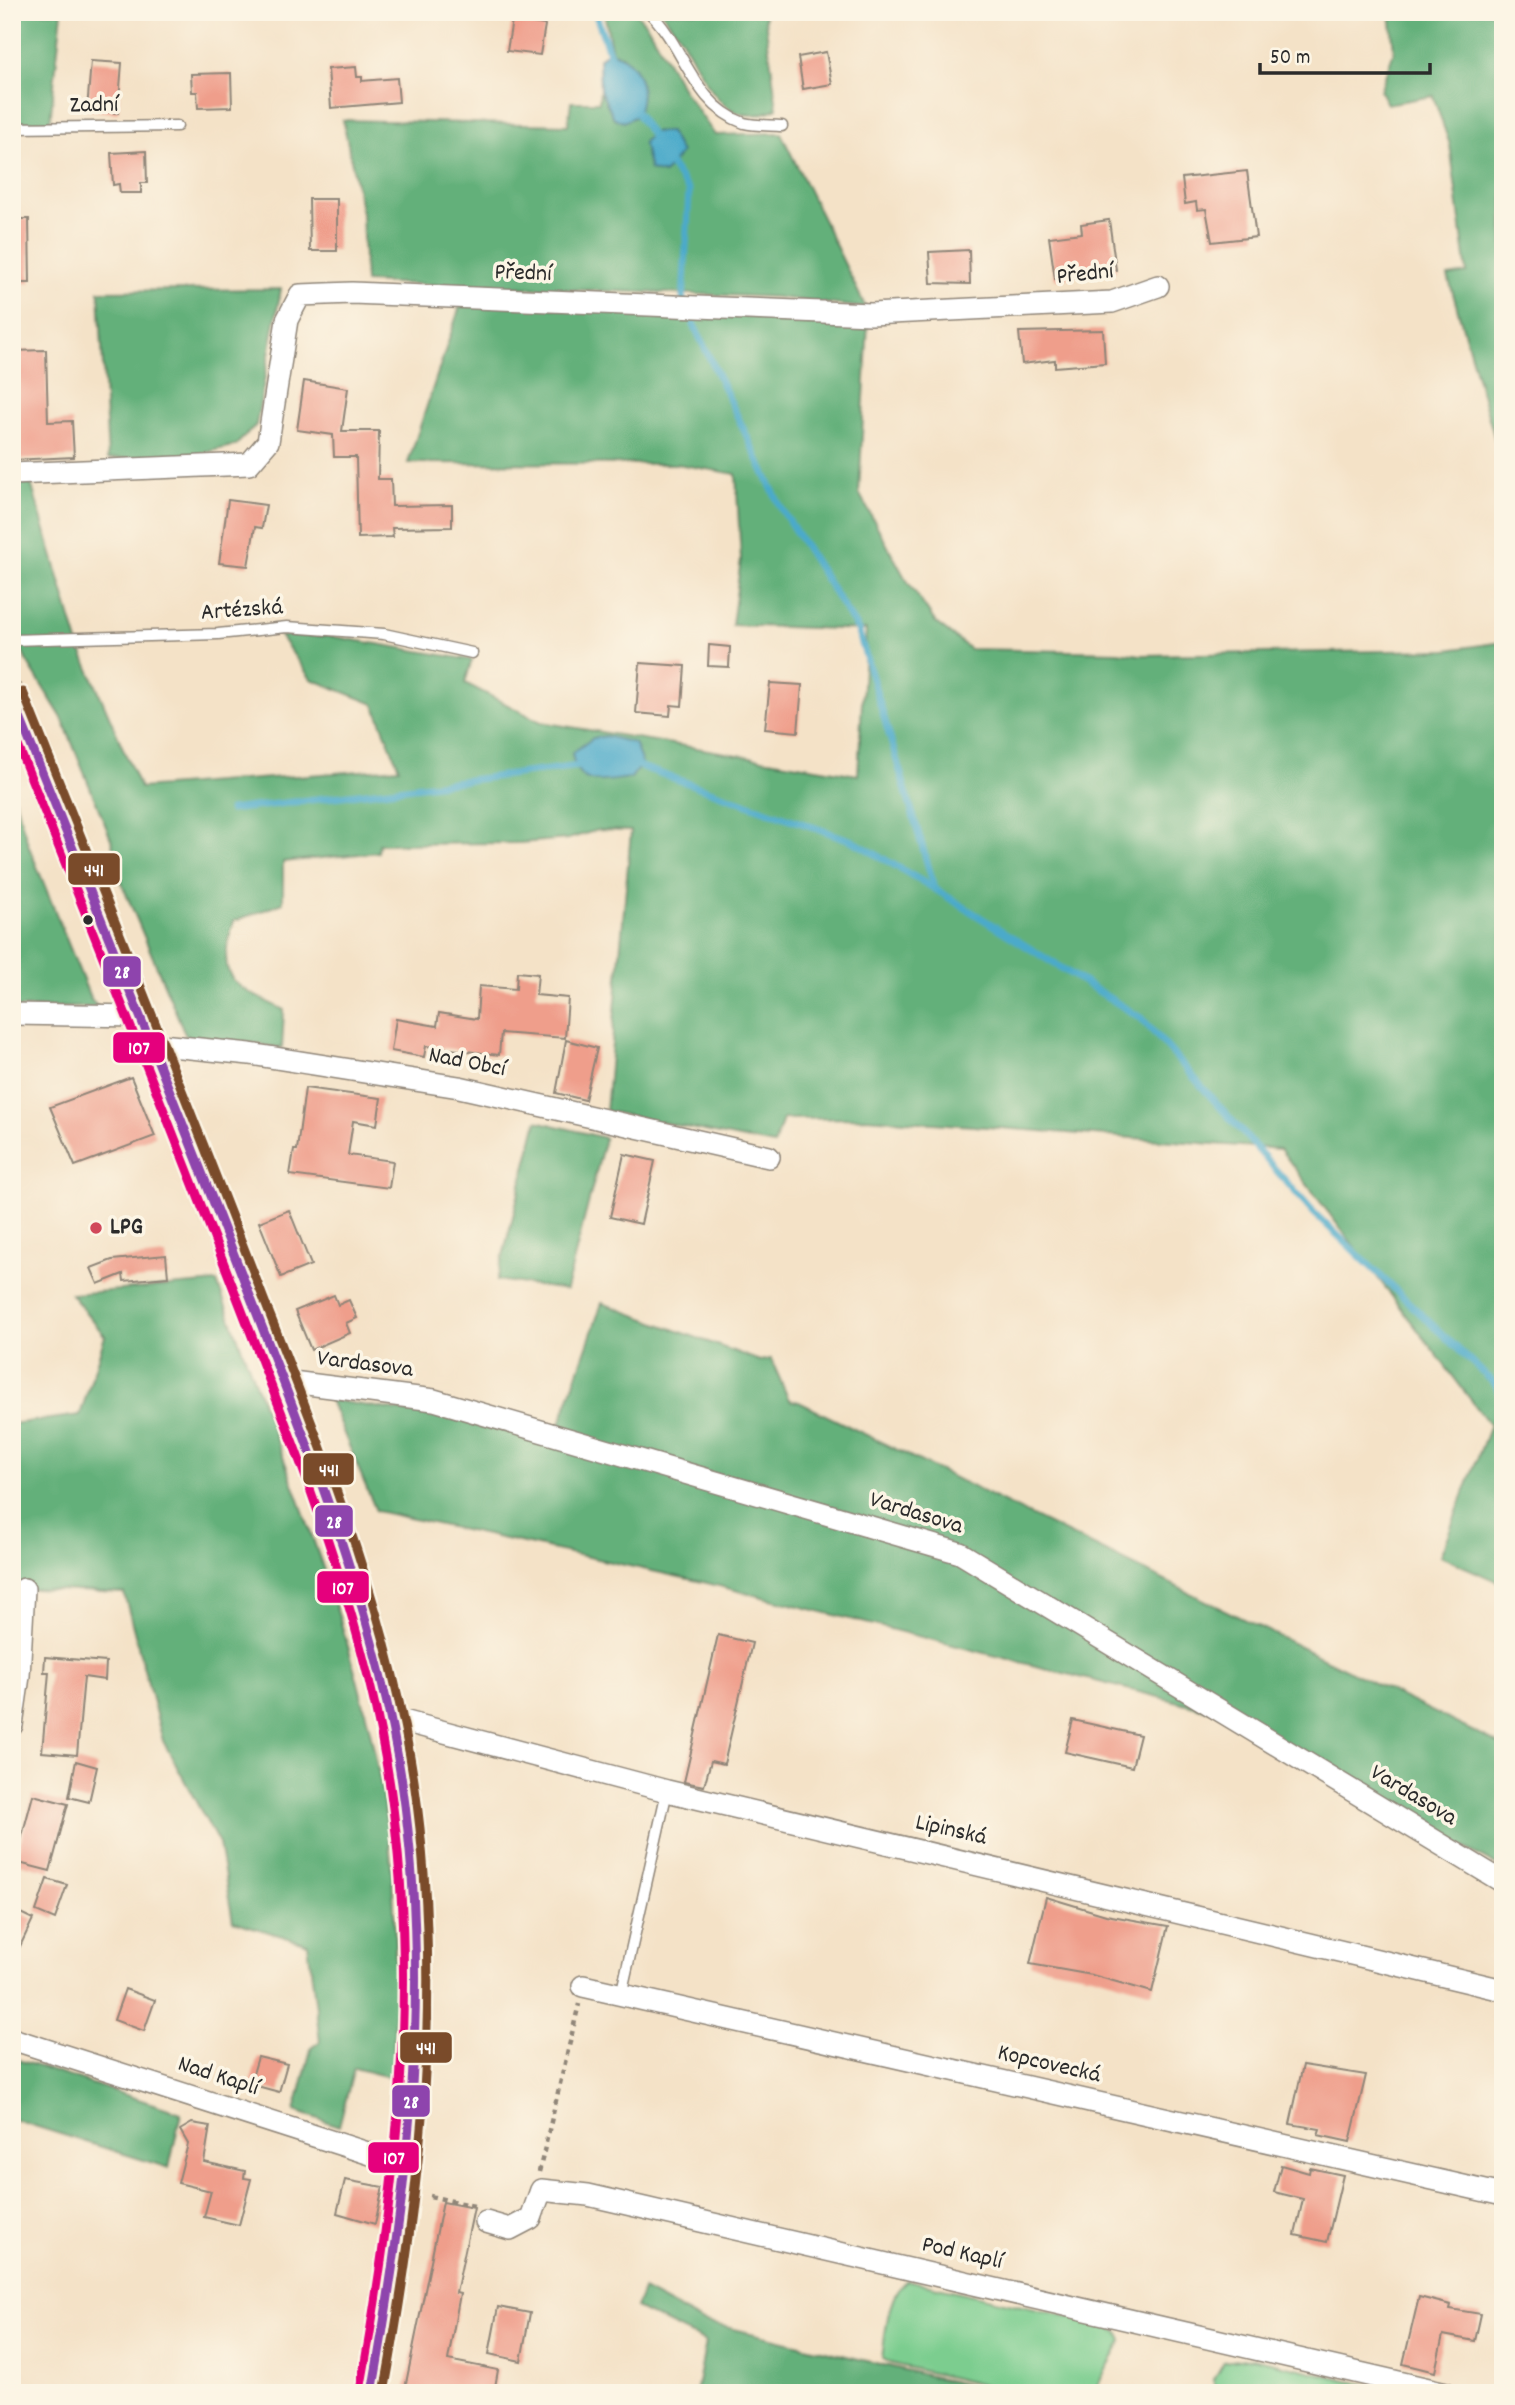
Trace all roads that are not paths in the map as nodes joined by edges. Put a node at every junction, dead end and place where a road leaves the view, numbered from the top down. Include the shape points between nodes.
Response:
1 (649, 12) edge
2 (782, 125) dead end
3 (177, 126) dead end
4 (12, 128) edge
5 (1158, 286) dead end
6 (12, 474) edge
7 (12, 640) edge
8 (472, 653) dead end
9 (12, 697) edge
10 (15, 1014) edge
11 (139, 1016) junction
12 (151, 1044) junction
13 (769, 1157) dead end
14 (284, 1381) junction
15 (24, 1588) dead end
16 (388, 1717) junction
17 (12, 1724) edge
18 (667, 1791) junction
19 (1503, 1881) edge
20 (583, 1986) road end
21 (1503, 1990) edge
22 (621, 1995) junction
23 (12, 2039) edge
24 (408, 2166) junction
25 (1503, 2195) edge
26 (486, 2222) dead end
27 (372, 2393) edge
28 (1446, 2393) edge

1 - 2 lane via 661,24 698,88 715,106 745,123
3 - 4 lane, Zadní
5 - 6 street, Přední via 1112,302 871,314 352,293 300,295 287,320 268,442 249,464
7 - 8 lane, Artézská via 218,634 287,627 384,634
9 - 11 main road
10 - 11 street
11 - 12 main road
12 - 13 street, Nad Obcí via 250,1054 459,1087
12 - 14 main road
14 - 16 main road via 348,1561
14 - 19 street, Vardasova via 434,1400 960,1553
15 - 17 street
16 - 18 street, Lipinská
16 - 24 main road via 400,1769 415,1898 417,2019
18 - 21 street, Lipinská
18 - 22 lane
20 - 22 street, Kopcovecká
22 - 25 street, Kopcovecká
23 - 24 street, Nad Kaplí
24 - 27 main road
26 - 28 street, Pod Kaplí via 510,2229 531,2218 541,2190 602,2198

